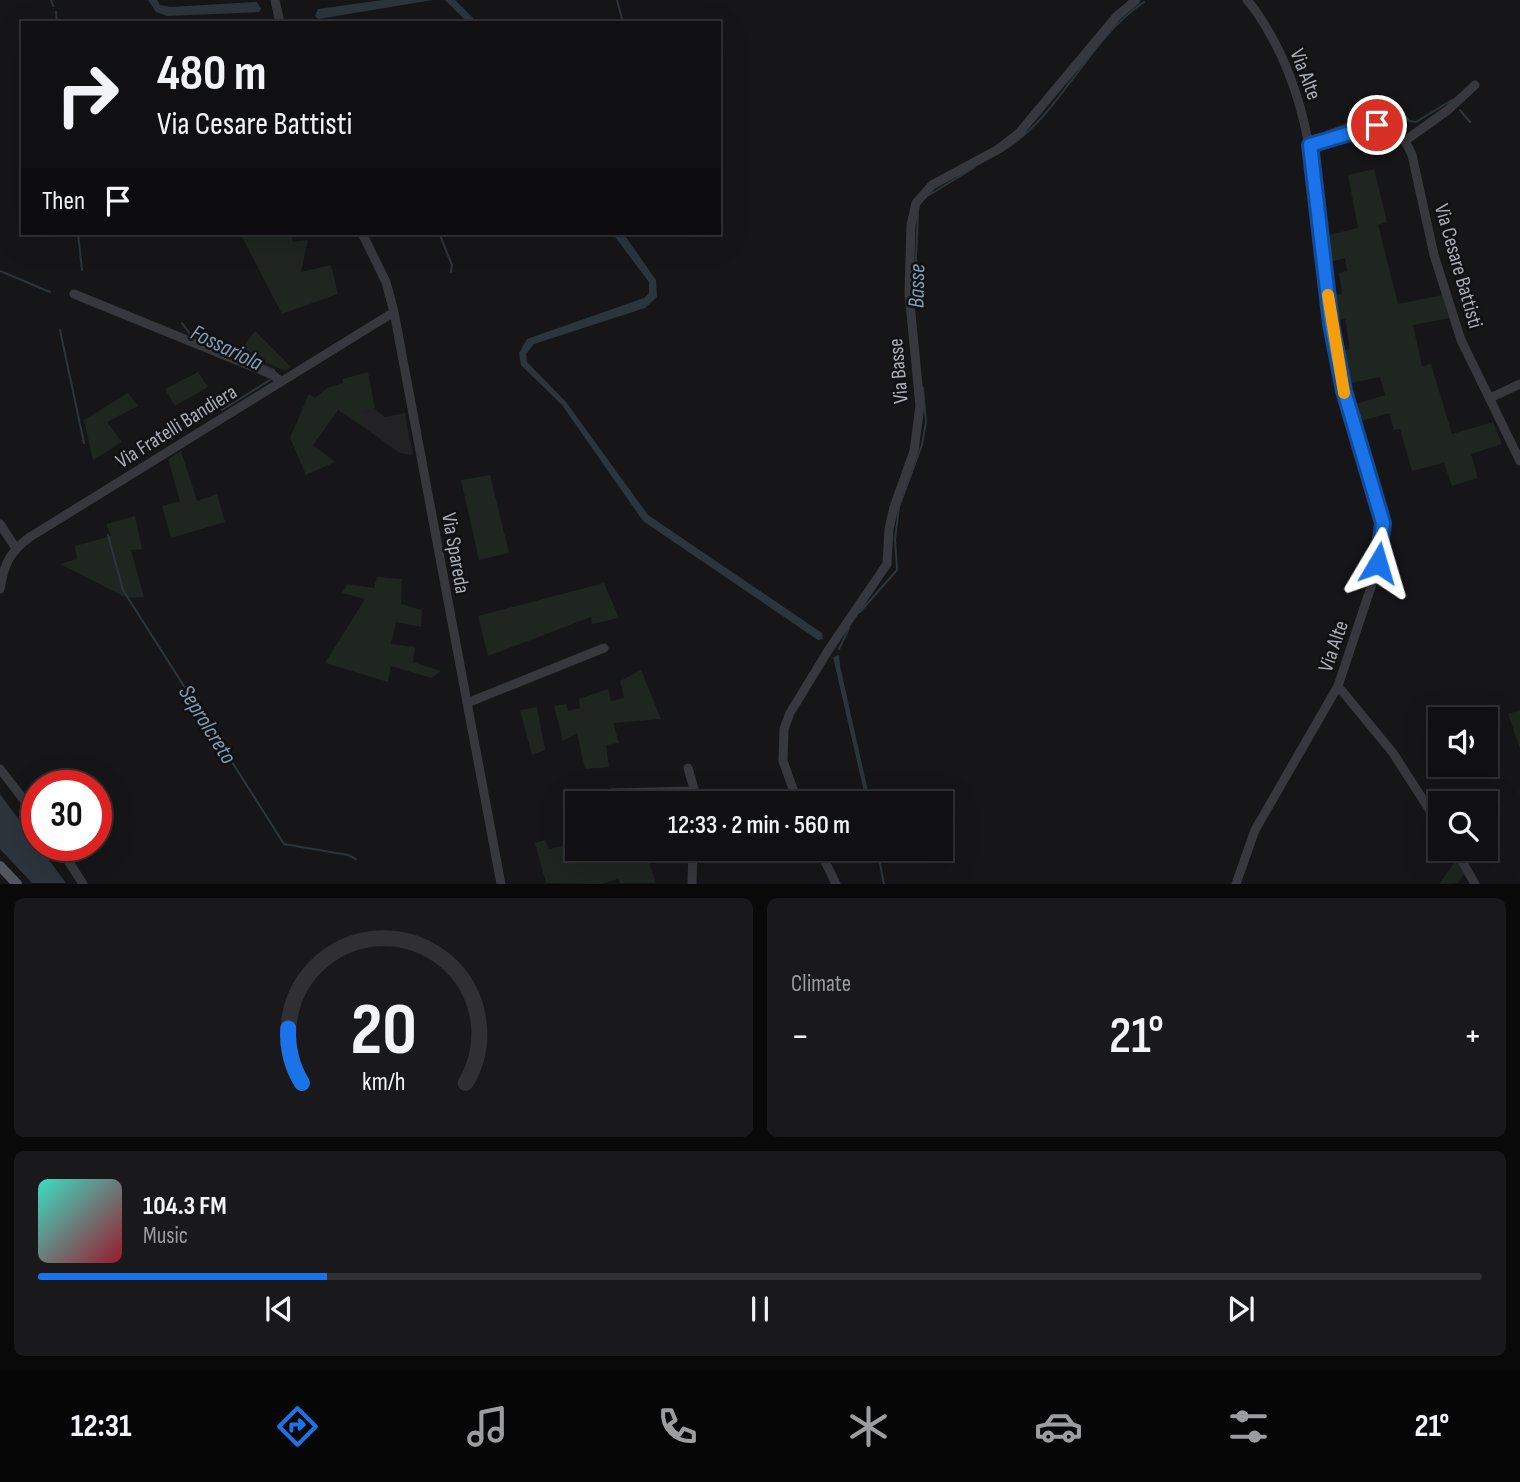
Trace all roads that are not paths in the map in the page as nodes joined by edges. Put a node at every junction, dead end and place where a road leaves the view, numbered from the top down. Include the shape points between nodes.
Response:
1 (275, 0) edge
2 (1136, 0) edge
3 (1247, 0) edge
4 (279, 21) edge
5 (1475, 85) dead end
6 (1406, 140) junction
7 (1310, 145) junction
8 (363, 235) edge
9 (74, 295) dead end
10 (394, 312) junction
11 (280, 382) junction
12 (1520, 384) edge
13 (1490, 398) junction
14 (1520, 430) edge
15 (1508, 436) junction
16 (1520, 461) edge
17 (0, 524) edge
18 (15, 547) junction
19 (0, 589) edge
20 (604, 648) dead end
21 (1338, 686) junction
22 (467, 703) junction
23 (688, 768) dead end
24 (0, 769) edge
25 (695, 791) edge
26 (794, 791) edge
27 (21, 796) edge
28 (1428, 807) edge
29 (68, 861) edge
30 (693, 861) edge
31 (825, 861) edge
32 (1462, 861) edge
33 (0, 866) edge
34 (17, 884) edge
35 (83, 884) edge
36 (501, 884) edge
37 (692, 884) edge
38 (836, 884) edge
39 (1236, 884) edge
40 (1475, 884) edge

1 - 4 street
2 - 26 street, Via Basse via 1117,16 1019,133 932,185 916,203 909,293 920,405 914,451 894,507 887,564 829,649 784,729 783,761
3 - 7 street, Via Alte via 1293,78
5 - 6 street
6 - 7 street via 1389,127 1377,125
6 - 13 street, Via Cesare Battisti via 1433,255 1461,340
7 - 21 street, Via Alte via 1341,377 1383,523 1378,563
8 - 10 street, Via Spareda via 386,282
9 - 11 street via 273,375
10 - 11 street, Via Fratelli Bandiera
10 - 22 street, Via Spareda
11 - 18 street, Via Fratelli Bandiera
12 - 13 street
13 - 15 street, Via Cesare Battisti
14 - 15 street
15 - 16 street, Via Cesare Battisti
17 - 18 street
18 - 19 street via 7,558
20 - 22 street
21 - 28 street via 1399,761
21 - 39 street, Via Alte via 1255,830
22 - 36 street, Via Spareda
23 - 25 street
24 - 27 street
29 - 35 street
30 - 37 street
31 - 38 street
32 - 40 street
33 - 34 main road

